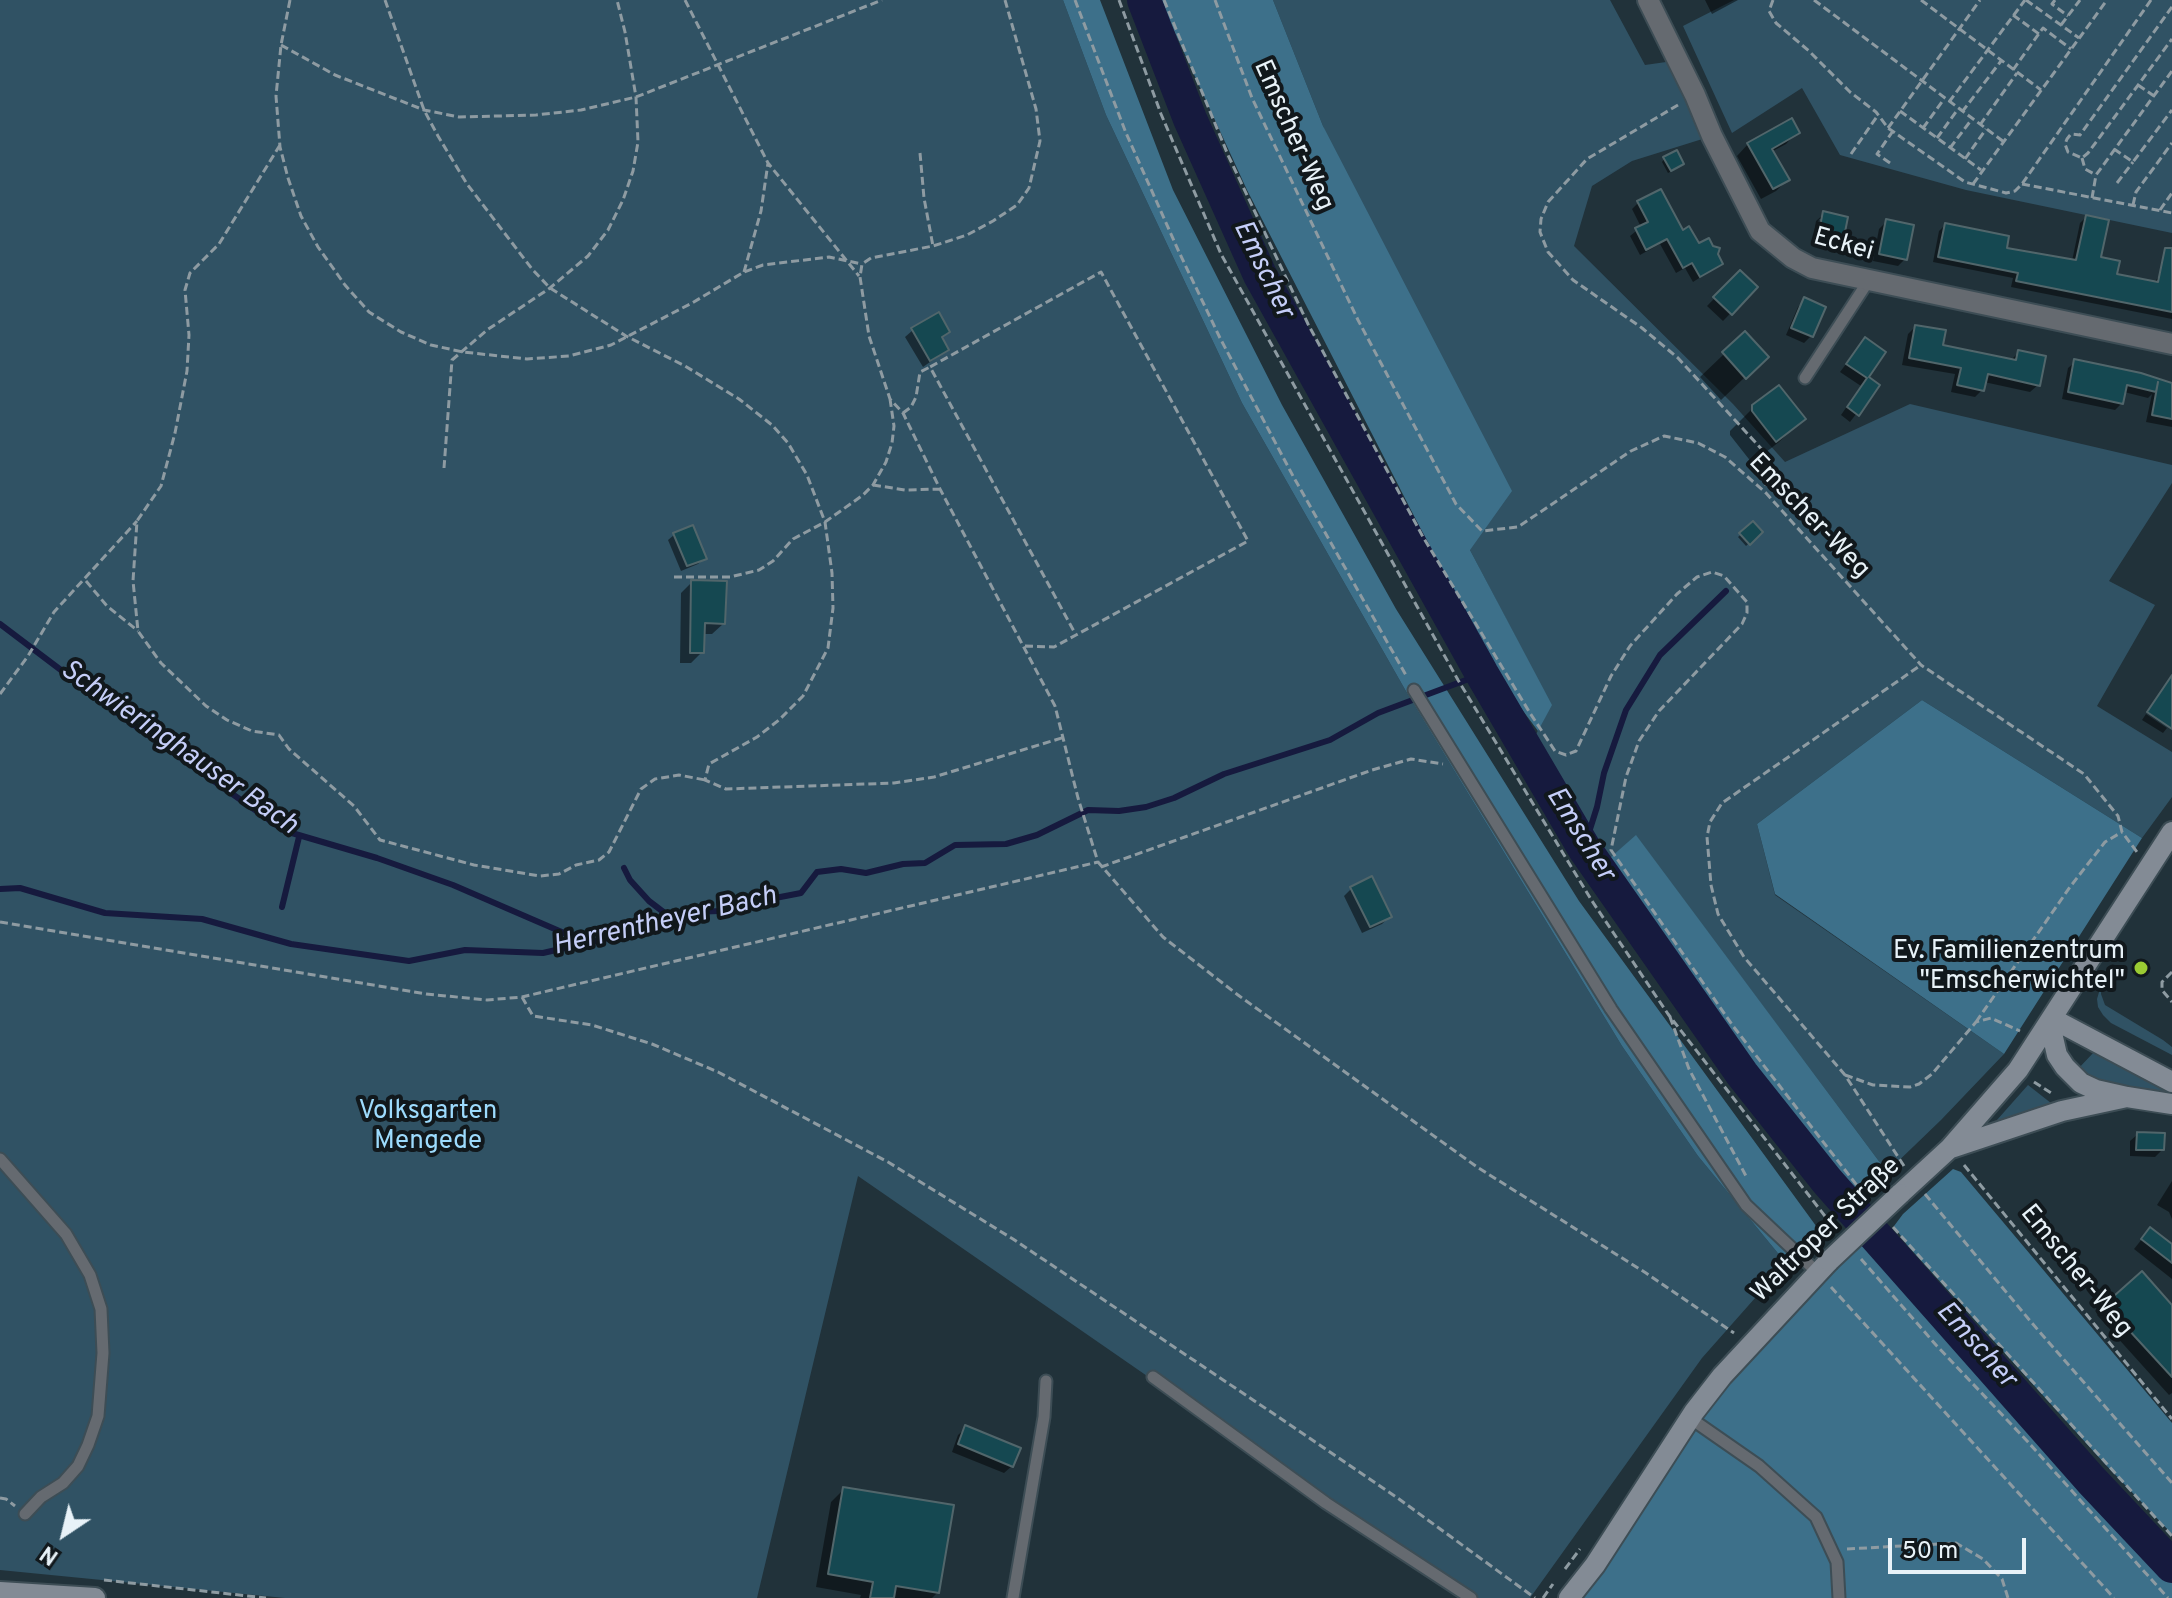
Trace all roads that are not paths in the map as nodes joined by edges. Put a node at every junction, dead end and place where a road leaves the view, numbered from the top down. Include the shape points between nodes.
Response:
1 (1648, 0) edge
2 (1869, 280) junction
3 (2172, 344) edge
4 (1805, 378) dead end
5 (1414, 690) road end
6 (2172, 832) edge
7 (2053, 1019) junction
8 (2172, 1082) edge
9 (2127, 1097) junction
10 (2172, 1104) edge
11 (1950, 1148) junction
12 (0, 1159) edge
13 (1823, 1267) junction
14 (1153, 1377) dead end
15 (1046, 1381) dead end
16 (1690, 1418) junction
17 (25, 1514) dead end
18 (97, 1589) edge
19 (0, 1592) edge
20 (1013, 1598) edge
21 (1471, 1598) edge
22 (1569, 1598) edge
23 (1839, 1598) edge

1 - 2 street, Eckei via 1760,231 1812,268
2 - 3 street, Eckei
2 - 4 lane
5 - 13 lane via 1611,1009 1746,1205
6 - 7 main road, Waltroper Straße
7 - 8 main road
7 - 9 main road via 2055,1047 2069,1072 2091,1088
7 - 11 main road, Waltroper Straße via 2018,1070
9 - 10 main road
9 - 11 main road via 2062,1111
11 - 13 main road, Waltroper Straße, bridge
12 - 17 lane via 66,1234 90,1275 101,1309 98,1416 88,1445 63,1483
13 - 16 main road, Waltroper Straße via 1740,1355
14 - 21 lane via 1326,1503
15 - 20 lane
16 - 22 main road, Waltroper Straße
16 - 23 lane via 1759,1466 1816,1517 1837,1562
18 - 19 main road

